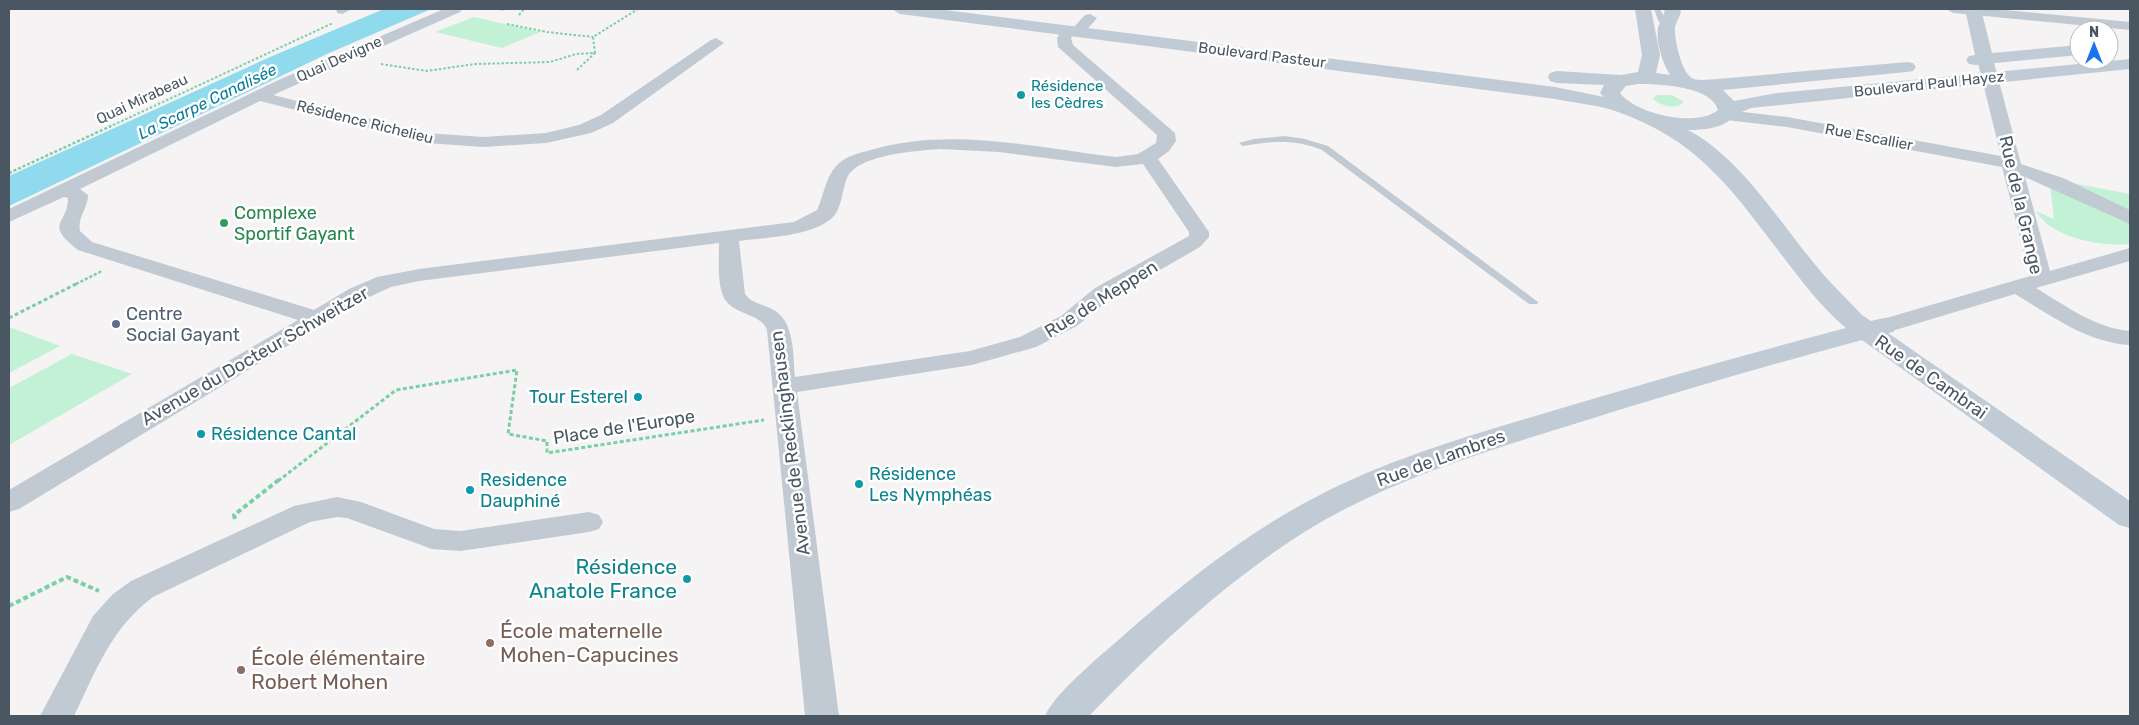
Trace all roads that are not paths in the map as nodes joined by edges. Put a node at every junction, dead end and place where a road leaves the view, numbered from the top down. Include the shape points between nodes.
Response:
1 (455, 9) edge
2 (900, 9) edge
3 (1018, 9) edge
4 (1643, 9) edge
5 (1657, 9) edge
6 (1673, 9) edge
7 (1953, 9) edge
8 (1973, 10) edge
9 (1090, 18) junction
10 (2130, 26) edge
11 (1667, 29) junction
12 (1074, 31) junction
13 (716, 43) dead end
14 (2069, 51) edge
15 (1985, 60) junction
16 (1955, 62) dead end
17 (2130, 64) edge
18 (1925, 65) dead end
19 (1643, 78) junction
20 (1989, 78) junction
21 (1623, 81) junction
22 (1689, 84) junction
23 (258, 96) junction
24 (1622, 107) junction
25 (1723, 115) junction
26 (1652, 119) junction
27 (1243, 143) dead end
28 (1148, 157) junction
29 (1717, 161) junction
30 (2011, 165) junction
31 (64, 190) junction
32 (9, 216) edge
33 (2130, 218) edge
34 (729, 237) junction
35 (2130, 254) edge
36 (2042, 280) junction
37 (2018, 287) junction
38 (1534, 302) dead end
39 (316, 318) junction
40 (1874, 328) junction
41 (2130, 338) edge
42 (784, 386) junction
43 (2130, 494) edge
44 (9, 502) edge
45 (2130, 517) edge
46 (589, 522) dead end
47 (57, 716) edge
48 (822, 716) edge
49 (1064, 716) edge

1 - 23 street, Quai Devigne
2 - 12 main road, Boulevard Pasteur
3 - 9 main road, Boulevard Pasteur
4 - 19 main road via 1651,61 1650,69
5 - 11 lane
6 - 11 main road
7 - 8 street
8 - 10 street
8 - 15 main road
9 - 12 street
9 - 21 main road, Boulevard Pasteur via 1570,78
11 - 22 main road via 1674,67
12 - 24 main road, Boulevard Pasteur via 1563,94
12 - 28 street via 1064,38 1066,47 1166,133 1164,146
13 - 23 street, Résidence Richelieu via 607,119 585,129 546,138 483,142 426,138
14 - 15 main road, Boulevard Paul Hayez
15 - 16 main road, Boulevard Paul Hayez
15 - 20 street, Rue de la Grange
17 - 20 main road, Boulevard Paul Hayez
18 - 22 main road, Boulevard Paul Hayez via 1718,85
19 - 21 main road, Boulevard Pasteur
19 - 22 main road, Boulevard Pasteur
20 - 25 main road, Boulevard Paul Hayez via 1759,101
20 - 30 street, Rue de la Grange
21 - 24 main road via 1614,85 1610,93
22 - 25 main road via 1720,98
23 - 31 street, Quai Devigne
24 - 26 main road, Boulevard Pasteur
25 - 26 main road, Boulevard Paul Hayez via 1680,124
25 - 29 main road, Rue de Cambrai via 1708,130 1708,140
25 - 30 street, Rue Escallier via 1787,122
26 - 29 main road, Rue de Cambrai via 1693,141
27 - 38 lane via 1286,138 1313,142 1325,148
28 - 34 street via 1116,162 957,144 890,150 862,158 845,168 838,178 829,208 818,219 788,229
28 - 42 street, Rue de Meppen via 1199,232 1199,237 1103,293 1055,330 1028,342 972,358
29 - 40 main road, Rue de Cambrai via 1829,297
30 - 33 street, Rue Escallier
30 - 36 street, Rue de la Grange
31 - 32 street, Quai Devigne
31 - 39 street via 78,195 69,227 72,235 85,246
34 - 39 street, Avenue du Docteur Schweitzer via 402,278 364,290
34 - 42 street, Avenue de Recklinghausen via 734,296 743,304 768,315 777,324
35 - 36 street
36 - 37 street, Rue de la Grange
37 - 40 street, Rue de la Grange
37 - 41 street via 2096,330
39 - 44 street, Avenue du Docteur Schweitzer
40 - 43 main road, Rue de Cambrai
40 - 45 main road, Rue de Cambrai
40 - 49 main road, Rue de Lambres via 1464,447 1373,482 1296,523 1223,572 1126,654
42 - 48 street, Avenue de Recklinghausen
46 - 47 street via 445,541 351,509 337,507 304,513 166,577 124,602 104,625

